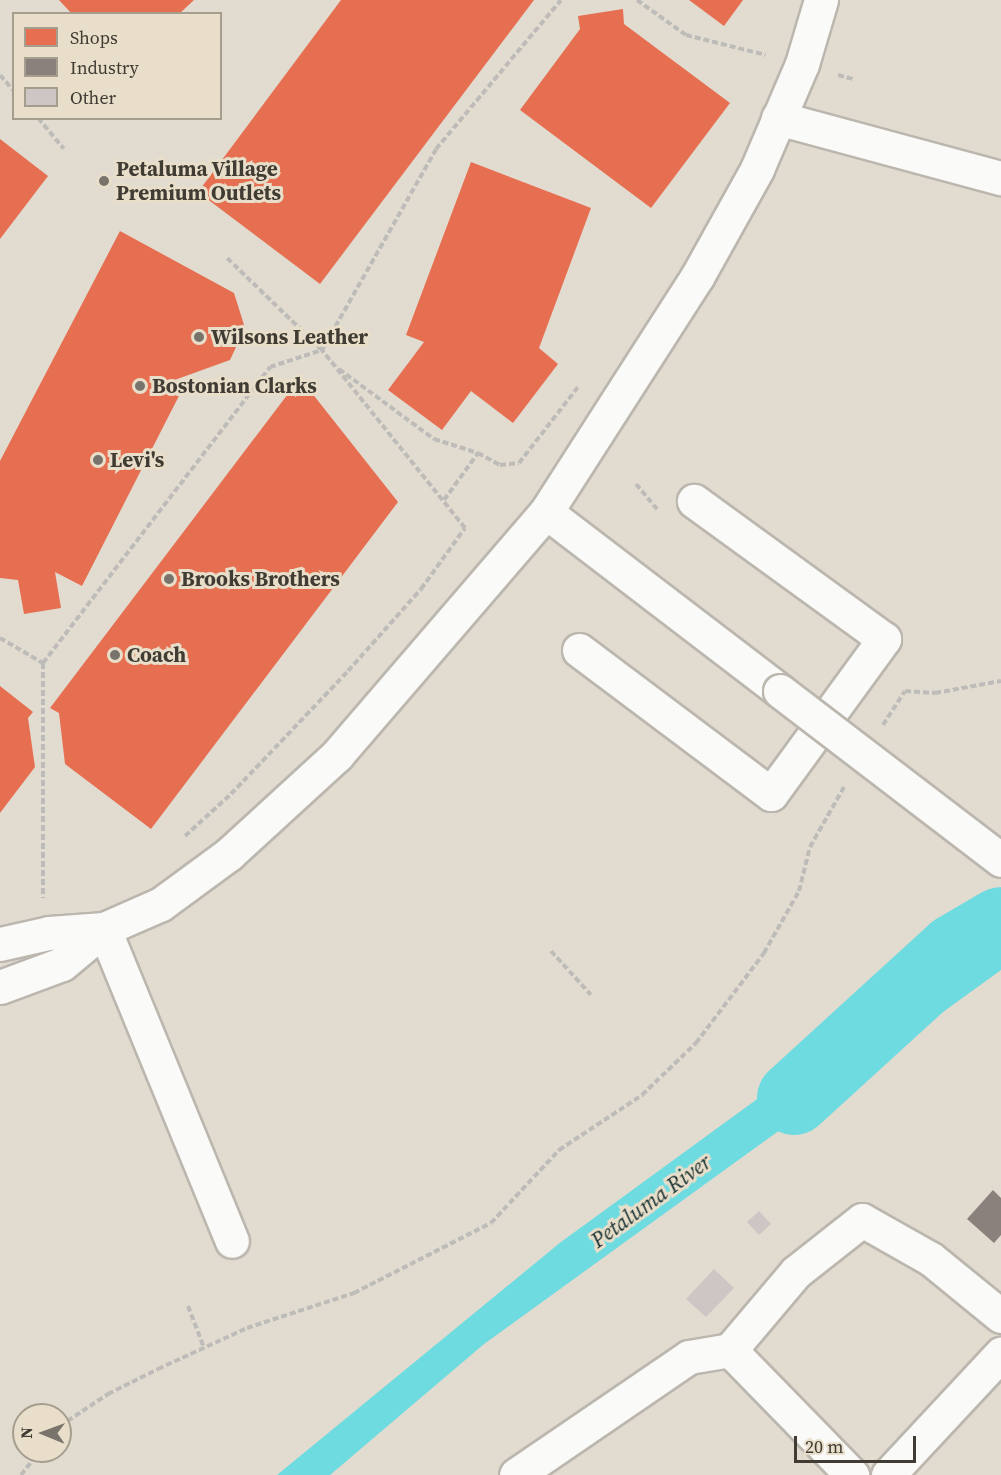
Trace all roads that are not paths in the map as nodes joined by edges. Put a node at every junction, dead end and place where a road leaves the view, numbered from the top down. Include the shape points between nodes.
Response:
1 (821, 0) edge
2 (778, 118) junction
3 (1001, 178) edge
4 (694, 501) dead end
5 (546, 512) junction
6 (579, 650) dead end
7 (1001, 860) edge
8 (104, 929) junction
9 (0, 944) edge
10 (0, 987) edge
11 (232, 1241) dead end
12 (1001, 1316) edge
13 (730, 1350) junction
14 (1001, 1354) edge
15 (516, 1475) edge
16 (852, 1475) edge
17 (888, 1475) edge

1 - 2 street via 802,64
2 - 3 street
2 - 5 street via 757,169 697,277
4 - 6 street via 884,639 771,794
5 - 7 street, bridge
5 - 8 street via 337,755 220,860 161,904
8 - 9 street via 49,933
8 - 10 street via 62,964
8 - 11 street
12 - 13 street via 931,1259 862,1220 796,1272
13 - 15 street via 689,1357
13 - 16 street
14 - 17 street

